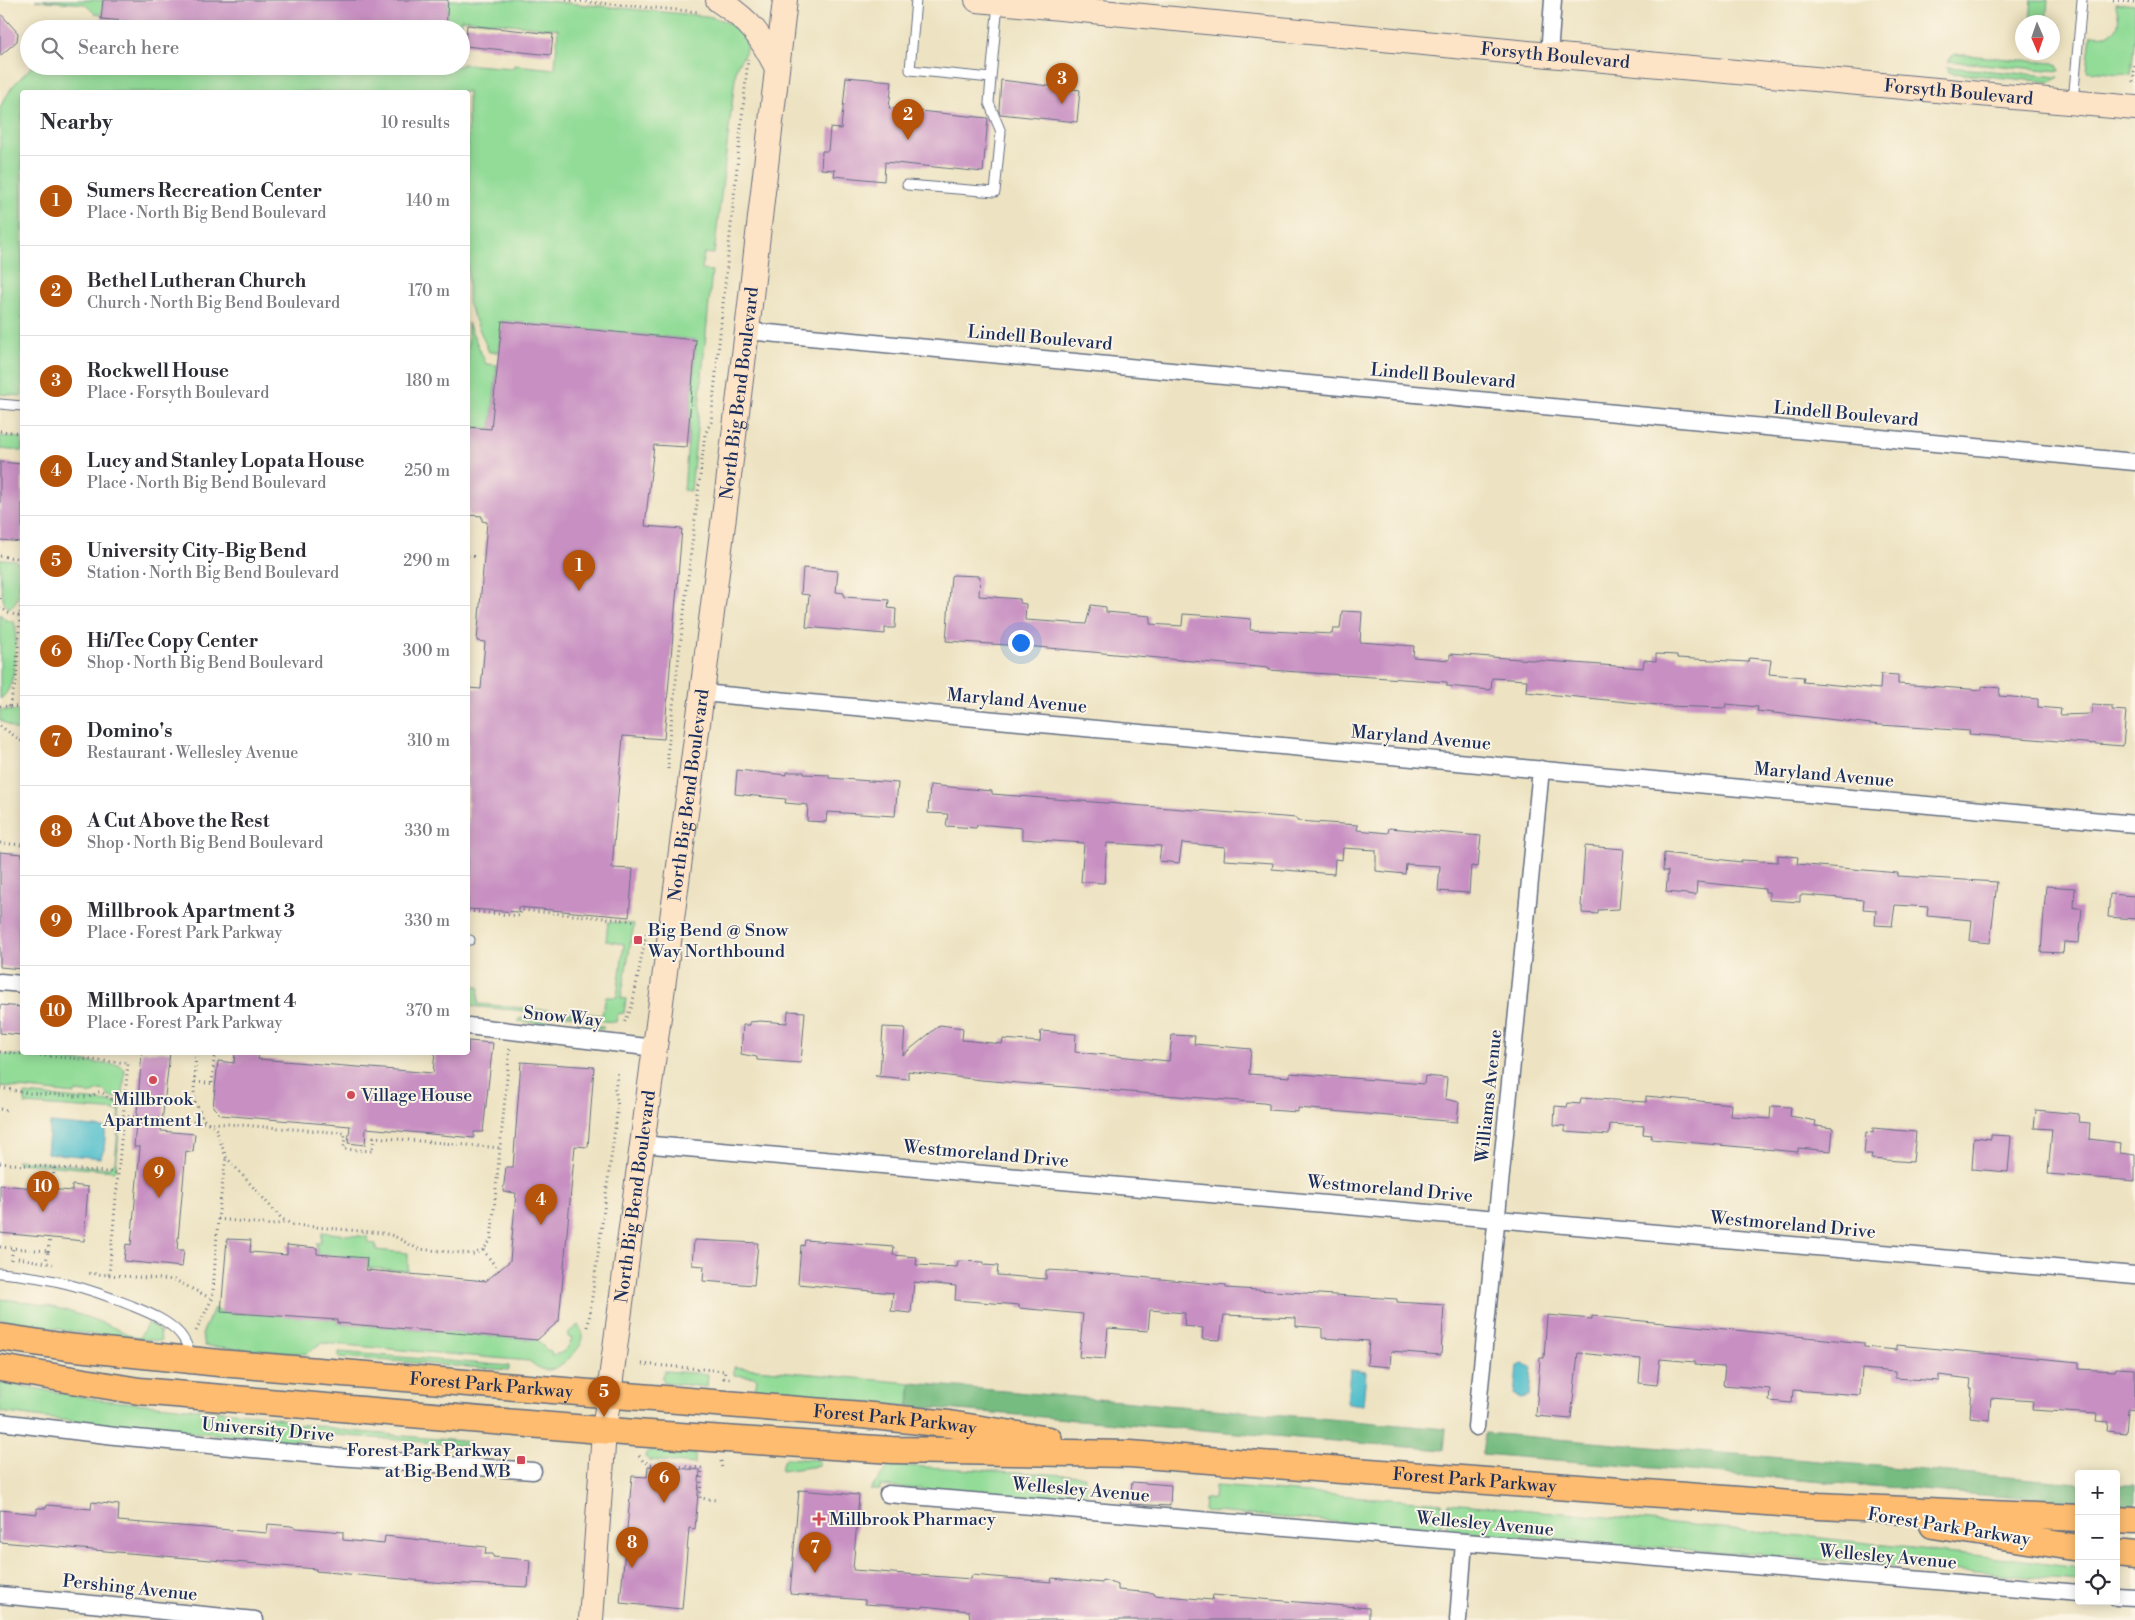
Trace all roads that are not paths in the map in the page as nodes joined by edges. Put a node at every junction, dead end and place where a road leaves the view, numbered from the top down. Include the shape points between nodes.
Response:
1 (785, 0) edge
2 (916, 0) edge
3 (1553, 0) edge
4 (2082, 0) edge
5 (988, 1) edge
6 (710, 6) edge
7 (1549, 55) junction
8 (777, 68) junction
9 (991, 78) junction
10 (2073, 102) junction
11 (2135, 108) edge
12 (907, 185) dead end
13 (747, 331) junction
14 (0, 404) edge
15 (20, 406) edge
16 (2135, 462) edge
17 (702, 693) junction
18 (1541, 769) junction
19 (2135, 824) edge
20 (0, 982) edge
21 (20, 984) edge
22 (470, 1026) edge
23 (654, 1048) junction
24 (641, 1144) junction
25 (1497, 1218) junction
26 (0, 1273) edge
27 (2135, 1275) edge
28 (0, 1337) edge
29 (191, 1354) junction
30 (0, 1368) edge
31 (608, 1396) junction
32 (0, 1422) edge
33 (1476, 1427) dead end
34 (604, 1430) junction
35 (1130, 1454) junction
36 (533, 1471) dead end
37 (888, 1494) dead end
38 (1819, 1506) junction
39 (2075, 1518) edge
40 (2120, 1520) edge
41 (2135, 1521) edge
42 (1464, 1542) junction
43 (2075, 1547) edge
44 (2120, 1554) edge
45 (2135, 1556) edge
46 (2075, 1593) edge
47 (0, 1595) edge
48 (2120, 1596) edge
49 (2135, 1597) edge
50 (255, 1620) edge
51 (591, 1620) edge
52 (1458, 1620) edge

1 - 8 main road, North Big Bend Boulevard
2 - 9 lane via 910,70
3 - 7 street
4 - 10 lane
5 - 7 main road, Forsyth Boulevard
5 - 9 lane
6 - 8 main road via 751,24
7 - 10 main road, Forsyth Boulevard
8 - 13 main road, North Big Bend Boulevard
9 - 12 lane via 989,103 1001,132 995,192
10 - 11 main road, Forsyth Boulevard
13 - 16 street, Lindell Boulevard
13 - 17 main road, North Big Bend Boulevard
14 - 15 lane
17 - 18 street, Maryland Avenue
17 - 23 main road, North Big Bend Boulevard
18 - 19 street, Maryland Avenue
18 - 25 street, Williams Avenue
20 - 21 street
22 - 23 street, Snow Way
23 - 24 main road, North Big Bend Boulevard
24 - 25 street, Westmoreland Drive
24 - 31 main road, North Big Bend Boulevard
25 - 27 street, Westmoreland Drive
25 - 33 street, Williams Avenue
26 - 29 lane via 83,1287 144,1310 180,1334
28 - 29 main road, Forest Park Parkway via 66,1347
29 - 31 main road, Forest Park Parkway
30 - 34 main road, Forest Park Parkway via 139,1391
31 - 34 main road, North Big Bend Boulevard
31 - 35 main road, Forest Park Parkway via 939,1423
32 - 36 street, University Drive via 319,1455
34 - 35 main road, Forest Park Parkway via 892,1450
34 - 51 main road, North Big Bend Boulevard
35 - 38 main road, Forest Park Parkway
37 - 42 street, Wellesley Avenue
38 - 39 main road, Forest Park Parkway
38 - 43 main road, Forest Park Parkway
40 - 41 main road
42 - 46 street, Wellesley Avenue
42 - 52 street
44 - 45 main road
47 - 50 street, Pershing Avenue
48 - 49 street

